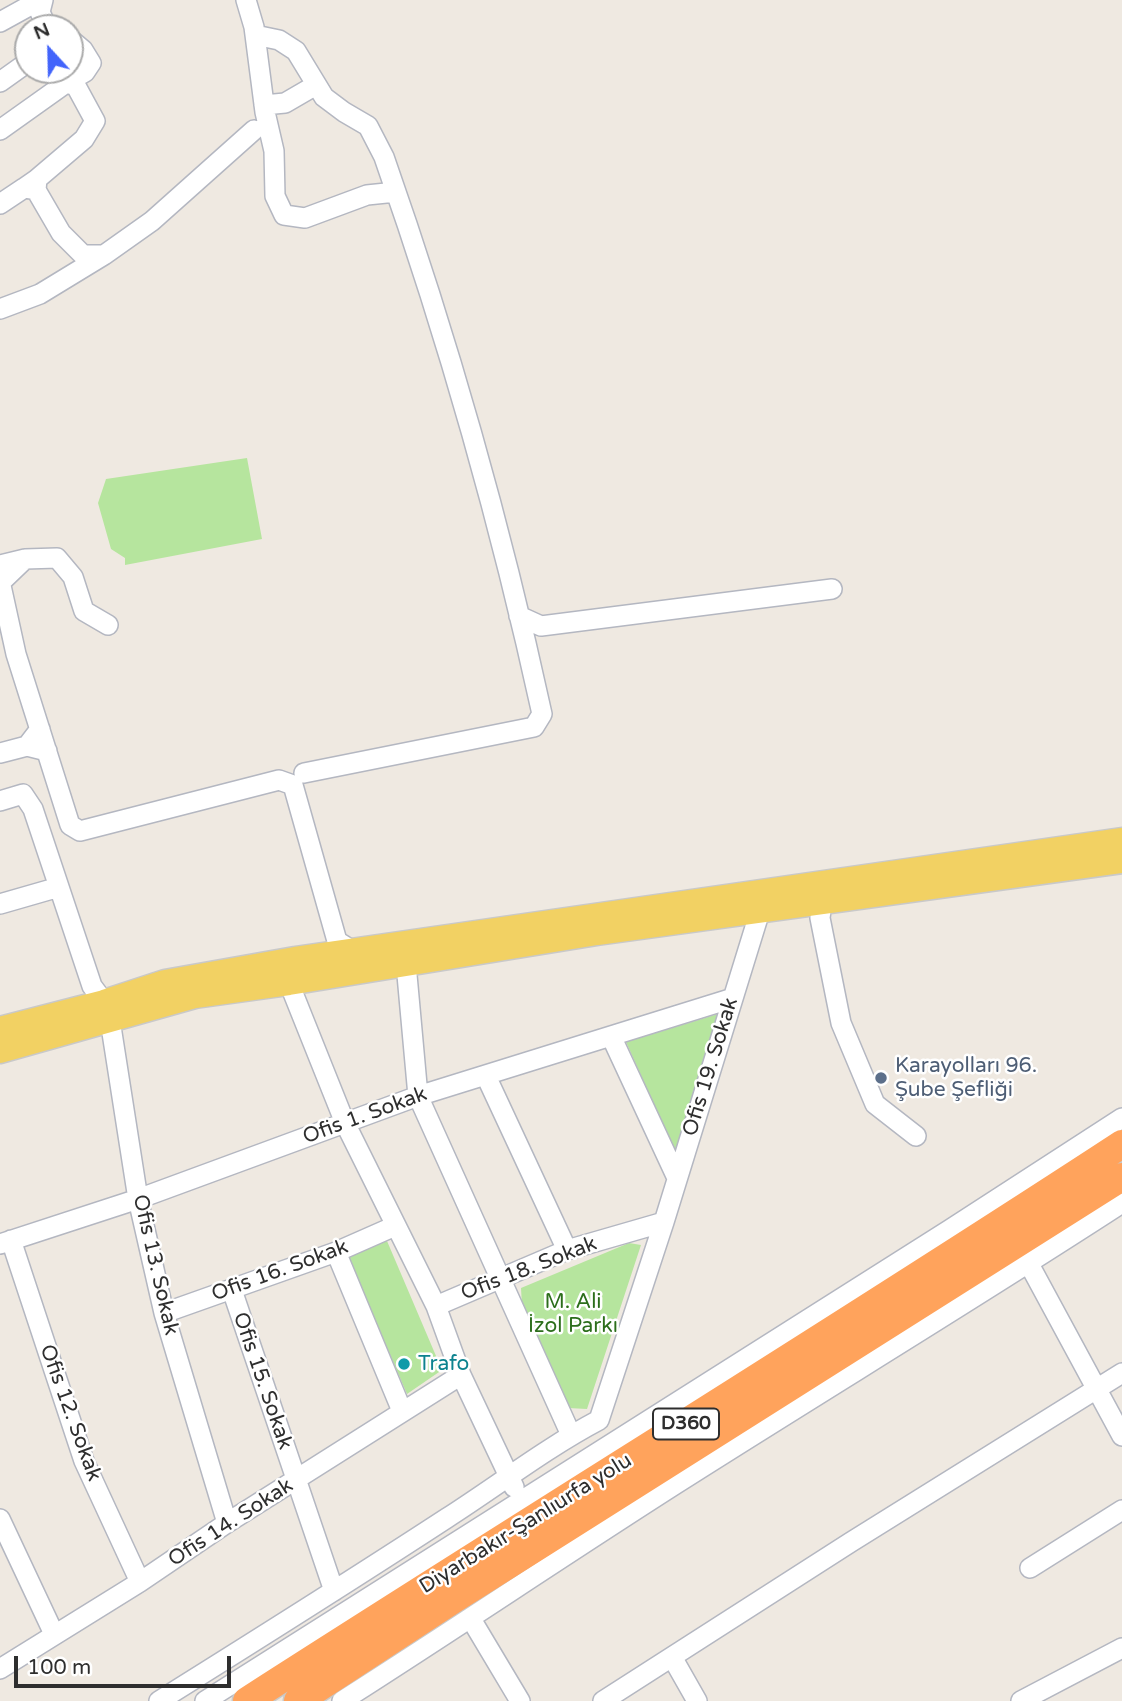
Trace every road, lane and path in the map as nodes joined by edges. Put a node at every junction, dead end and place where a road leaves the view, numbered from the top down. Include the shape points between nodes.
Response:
1 (246, 0) edge
2 (42, 10) edge
3 (0, 22) edge
4 (255, 36) junction
5 (84, 52) edge
6 (84, 71) edge
7 (70, 84) edge
8 (78, 84) edge
9 (316, 85) junction
10 (265, 109) junction
11 (0, 130) edge
12 (262, 133) junction
13 (32, 186) junction
14 (396, 192) junction
15 (0, 204) edge
16 (82, 262) junction
17 (0, 309) edge
18 (0, 576) edge
19 (832, 589) dead end
20 (108, 625) dead end
21 (533, 632) junction
22 (40, 729) junction
23 (27, 746) junction
24 (47, 751) junction
25 (0, 753) edge
26 (292, 779) junction
27 (0, 801) edge
28 (1122, 840) edge
29 (1122, 862) edge
30 (59, 887) junction
31 (822, 903) junction
32 (0, 904) edge
33 (760, 911) junction
34 (353, 951) junction
35 (406, 964) junction
36 (289, 983) junction
37 (733, 998) junction
38 (107, 1011) junction
39 (0, 1029) edge
40 (611, 1036) junction
41 (0, 1051) edge
42 (486, 1076) junction
43 (418, 1096) junction
44 (1122, 1118) edge
45 (345, 1123) junction
46 (916, 1136) dead end
47 (1122, 1144) edge
48 (1122, 1177) edge
49 (677, 1178) junction
50 (138, 1199) junction
51 (1122, 1203) edge
52 (664, 1222) junction
53 (395, 1226) junction
54 (6, 1242) edge
55 (567, 1250) junction
56 (336, 1252) junction
57 (1029, 1264) junction
58 (501, 1279) junction
59 (232, 1290) junction
60 (436, 1306) junction
61 (164, 1313) junction
62 (1122, 1373) edge
63 (461, 1375) junction
64 (1097, 1390) junction
65 (402, 1411) junction
66 (571, 1435) junction
67 (1122, 1436) edge
68 (510, 1478) junction
69 (296, 1481) junction
70 (521, 1499) junction
71 (1122, 1510) edge
72 (0, 1519) edge
73 (227, 1523) junction
74 (1030, 1568) dead end
75 (141, 1582) junction
76 (334, 1591) junction
77 (471, 1619) junction
78 (54, 1634) junction
79 (1122, 1648) edge
80 (672, 1657) junction
81 (0, 1669) edge
82 (159, 1701) edge
83 (205, 1701) edge
84 (247, 1701) edge
85 (298, 1701) edge
86 (342, 1701) edge
87 (520, 1701) edge
88 (603, 1701) edge
89 (697, 1701) edge
90 (1021, 1701) edge

1 - 4 street
2 - 3 street via 18,11
4 - 9 street via 279,40 296,51
4 - 10 street
5 - 6 street via 91,63
7 - 11 street
8 - 13 street via 95,121 84,139
9 - 10 street
9 - 14 street via 324,97 368,126
10 - 12 street
12 - 14 street via 274,151 275,197 284,215 305,218 367,195
12 - 16 street via 152,221 104,255
13 - 15 street
13 - 16 street
14 - 21 street via 459,386 519,617
16 - 17 street via 40,294
18 - 20 street via 25,559 57,558 73,577 84,611
18 - 22 street via 16,654
19 - 21 street
21 - 26 street via 542,715 534,727
22 - 23 street
22 - 24 street
23 - 24 street
23 - 25 street
24 - 26 street via 70,825 80,831
26 - 34 street via 337,941
27 - 30 street via 23,794 33,809
28 - 34 main road
29 - 31 main road
30 - 32 street
30 - 38 street via 92,986
31 - 33 main road
31 - 46 street via 820,918 841,1023 875,1104
33 - 35 main road
33 - 37 street, Ofis 19. Sokak
34 - 38 main road via 165,982
35 - 36 main road
35 - 43 street
36 - 38 main road
36 - 45 street
37 - 40 street, Ofis 1. Sokak
37 - 49 street, Ofis 19. Sokak
38 - 39 main road
38 - 41 main road
38 - 50 street, Ofis 13. Sokak
40 - 42 street, Ofis 1. Sokak
40 - 49 street
42 - 43 street, Ofis 1. Sokak
42 - 55 street
43 - 45 street, Ofis 1. Sokak
43 - 58 street
44 - 70 street
45 - 50 street, Ofis 1. Sokak
45 - 53 street
47 - 84 highway, Diyarbakır-Şanlıurfa yolu / D360
48 - 85 highway, Diyarbakır-Şanlıurfa yolu / D360
49 - 52 street, Ofis 19. Sokak
50 - 54 street, Ofis 1. Sokak
50 - 61 street, Ofis 13. Sokak
51 - 57 street
52 - 55 street, Ofis 18. Sokak
52 - 66 street, Ofis 19. Sokak via 599,1420
53 - 56 street, Ofis 16. Sokak
53 - 60 street
54 - 75 street, Ofis 12. Sokak via 84,1461
55 - 58 street, Ofis 18. Sokak
56 - 59 street, Ofis 16. Sokak
56 - 65 street
57 - 64 street
57 - 77 street via 578,1546
58 - 60 street, Ofis 18. Sokak
58 - 66 street
59 - 61 street, Ofis 16. Sokak
59 - 69 street, Ofis 15. Sokak
60 - 63 street
61 - 73 street, Ofis 13. Sokak
62 - 64 street
63 - 65 street, Ofis 14. Sokak
63 - 68 street
64 - 67 street
64 - 80 street
65 - 69 street, Ofis 14. Sokak
66 - 68 street
68 - 70 street
68 - 76 street
69 - 73 street, Ofis 14. Sokak
69 - 76 street, Ofis 15. Sokak
70 - 83 street
71 - 74 street
72 - 78 street
73 - 75 street, Ofis 14. Sokak
75 - 78 street, Ofis 14. Sokak
76 - 82 street
77 - 86 street
77 - 87 street
78 - 81 street, Ofis 14. Sokak
79 - 90 street
80 - 88 street
80 - 89 street

